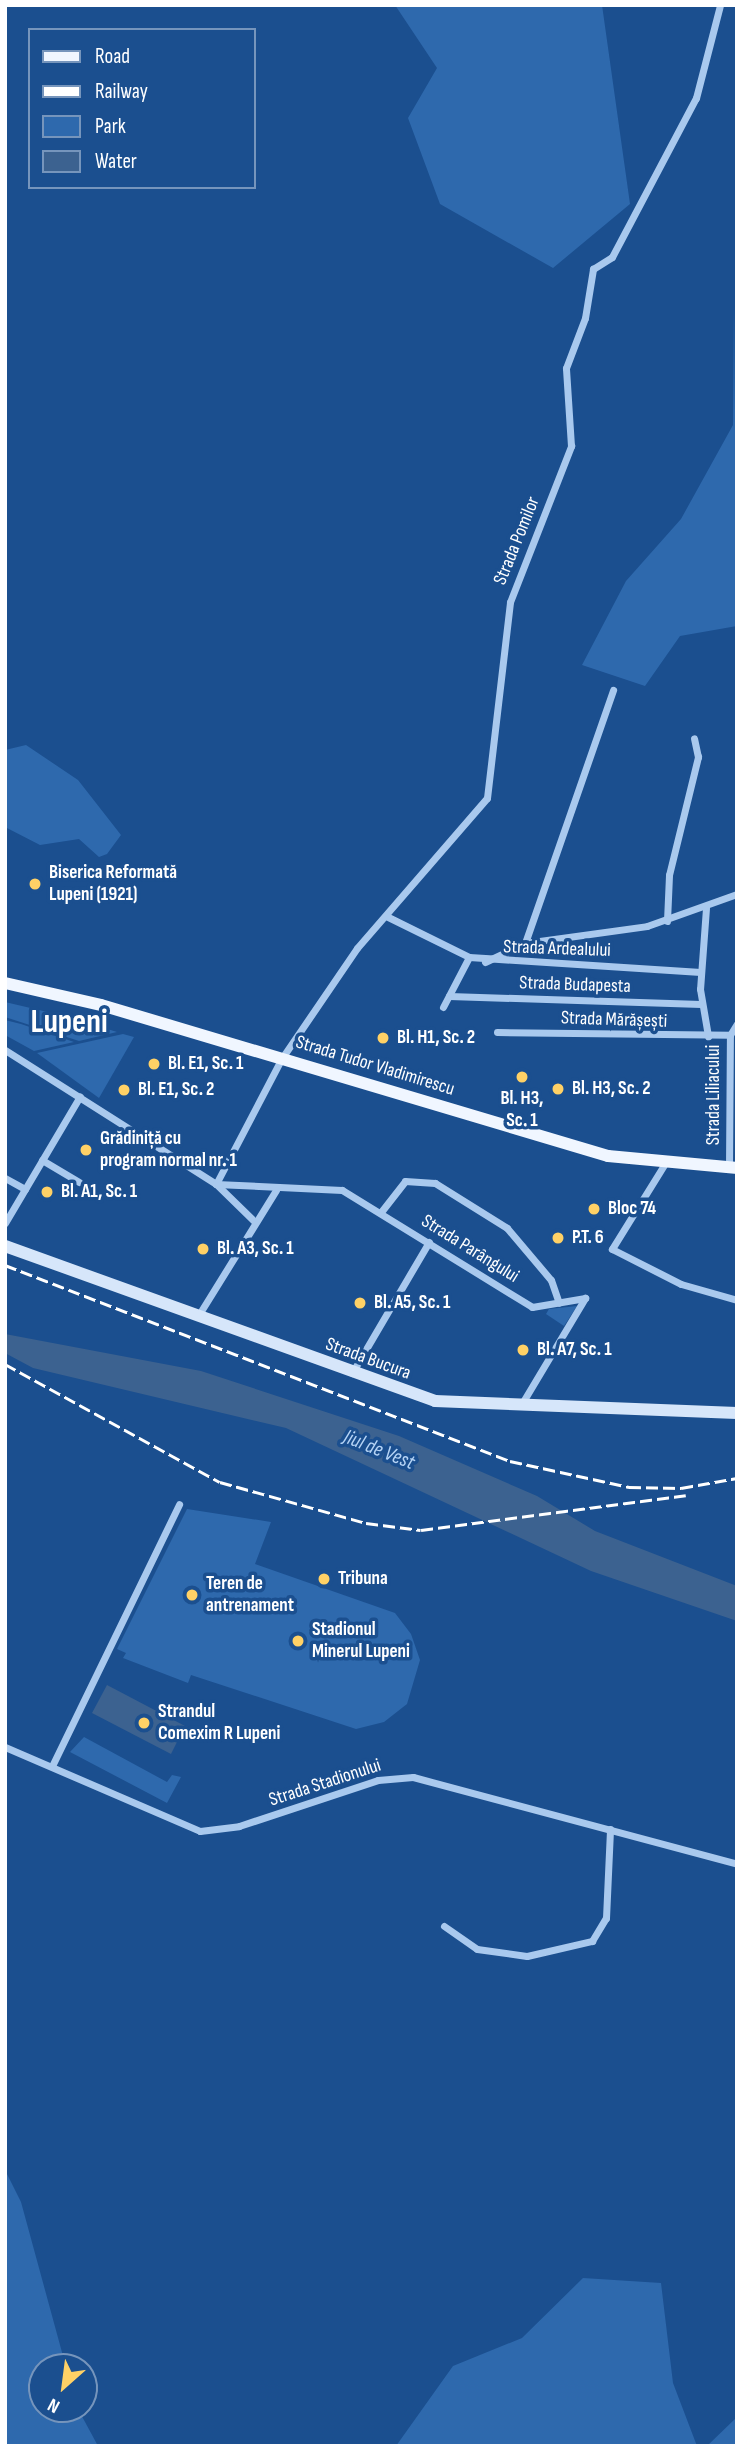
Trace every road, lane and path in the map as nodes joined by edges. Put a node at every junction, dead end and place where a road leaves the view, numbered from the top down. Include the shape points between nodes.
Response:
1 (720, 5) edge
2 (613, 690) dead end
3 (694, 738) dead end
4 (737, 894) edge
5 (706, 908) junction
6 (386, 916) junction
7 (667, 921) junction
8 (525, 943) junction
9 (468, 957) junction
10 (485, 962) junction
11 (701, 972) junction
12 (5, 983) edge
13 (449, 996) junction
14 (701, 1004) junction
15 (443, 1007) dead end
16 (733, 1030) edge
17 (497, 1032) dead end
18 (708, 1036) junction
19 (5, 1050) edge
20 (282, 1058) junction
21 (80, 1096) junction
22 (42, 1160) junction
23 (664, 1165) junction
24 (733, 1168) edge
25 (5, 1178) edge
26 (79, 1182) dead end
27 (216, 1184) junction
28 (24, 1189) junction
29 (275, 1191) junction
30 (380, 1212) junction
31 (255, 1222) junction
32 (5, 1223) edge
33 (429, 1242) junction
34 (5, 1246) edge
35 (737, 1300) edge
36 (559, 1303) junction
37 (198, 1316) junction
38 (351, 1373) junction
39 (519, 1408) junction
40 (737, 1413) edge
41 (179, 1504) dead end
42 (5, 1747) edge
43 (52, 1766) junction
44 (610, 1829) junction
45 (737, 1864) edge
46 (444, 1926) dead end

1 - 6 street, Strada Pomilor via 696,98 612,257 593,269 585,318 566,368 570,446 510,602 487,798
2 - 8 street
3 - 7 street via 698,758 669,875
4 - 5 street
5 - 7 street
5 - 11 street
6 - 9 street, Strada Ardealului
6 - 20 street, Strada Pomilor via 343,966
7 - 8 street
8 - 10 street
9 - 10 street, Strada Ardealului
9 - 13 street
10 - 11 street, Strada Ardealului
11 - 14 street
12 - 20 main road, Strada Tudor Vladimirescu
13 - 14 street, Strada Budapesta
13 - 15 street
14 - 18 street
16 - 18 street, Strada Mărășești
16 - 24 street, Strada Liliacului
17 - 18 street, Strada Mărășești
19 - 21 street, Strada Parângului
20 - 23 main road, Strada Tudor Vladimirescu via 597,1153
20 - 27 street
21 - 22 street
21 - 27 street, Strada Parângului
22 - 26 street
22 - 28 street
23 - 24 main road, Strada Tudor Vladimirescu
23 - 35 street via 612,1249 681,1284
25 - 28 street
27 - 29 street, Strada Parângului
27 - 31 street, Strada Parângului
28 - 32 street
29 - 30 street, Strada Parângului via 342,1190
29 - 31 street
30 - 33 street, Strada Parângului
30 - 36 street via 405,1181 435,1183 507,1228 551,1280
31 - 37 street
33 - 36 street, Strada Parângului via 532,1307
33 - 38 street
34 - 37 main road, Strada Bucura
36 - 39 street, Strada Parângului via 586,1298
37 - 38 main road, Strada Bucura
38 - 39 main road, Strada Bucura via 435,1401
39 - 40 main road, Strada Bucura
41 - 43 street
42 - 43 street, Strada Stadionului
43 - 44 street, Strada Stadionului via 200,1831 239,1826 378,1780 413,1777
44 - 45 street, Strada Stadionului
44 - 46 street via 606,1918 593,1941 527,1956 477,1949

